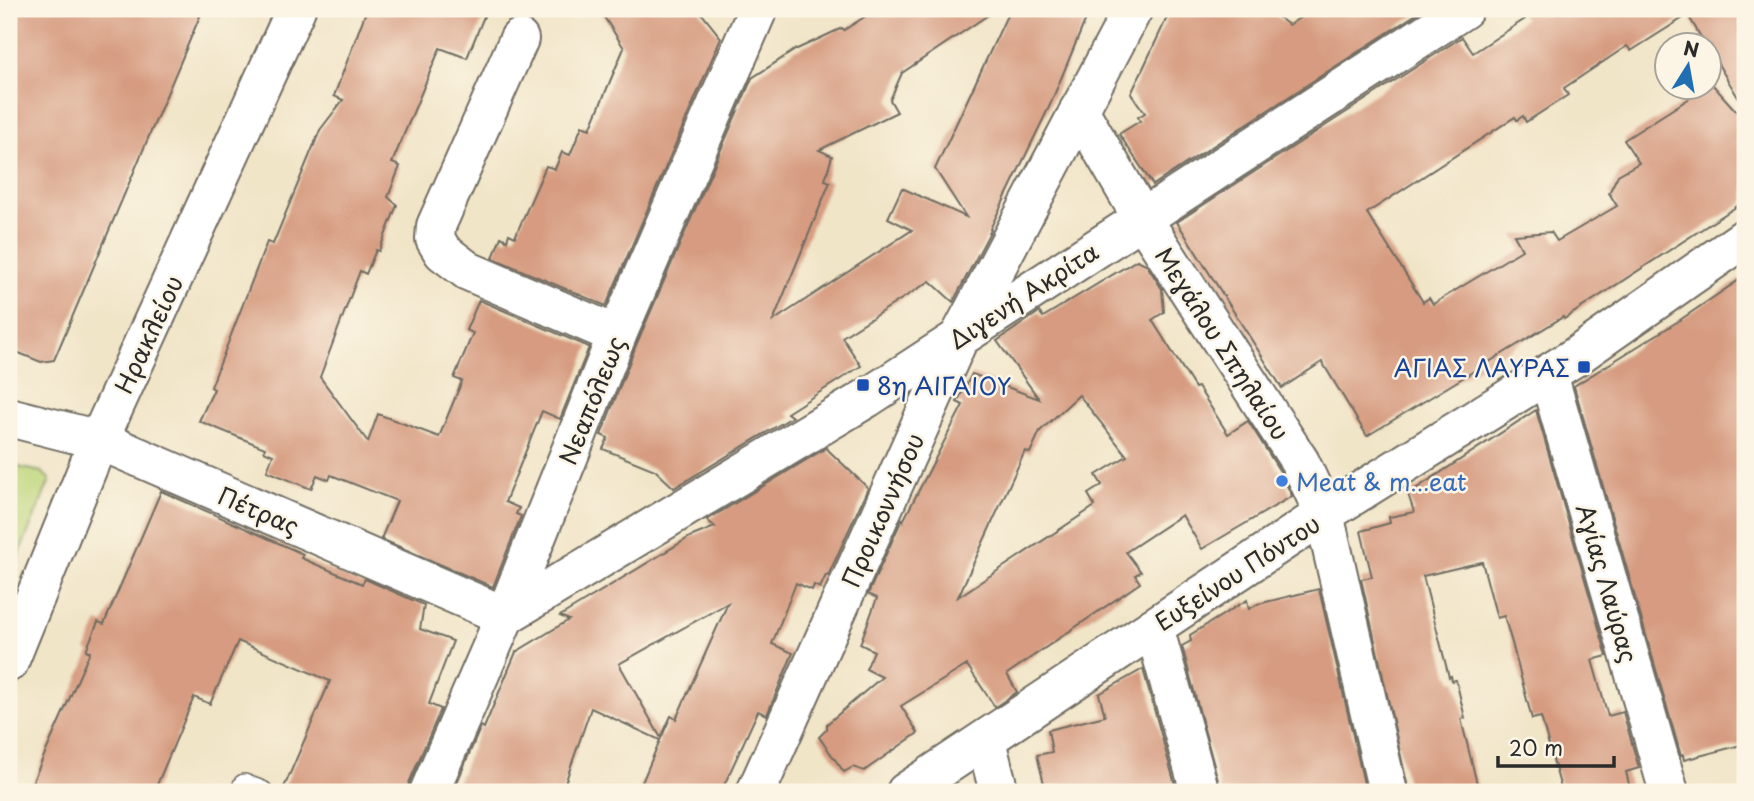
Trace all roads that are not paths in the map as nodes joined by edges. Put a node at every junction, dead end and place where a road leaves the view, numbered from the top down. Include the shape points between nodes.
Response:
1 (296, 9) edge
2 (758, 9) edge
3 (1133, 9) edge
4 (1464, 9) edge
5 (519, 39) dead end
6 (1079, 110) junction
7 (1142, 218) junction
8 (1745, 238) edge
9 (617, 335) junction
10 (960, 336) junction
11 (1548, 374) junction
12 (9, 417) edge
13 (99, 440) junction
14 (1324, 514) junction
15 (505, 616) junction
16 (1154, 627) junction
17 (9, 662) edge
18 (986, 741) junction
19 (429, 792) edge
20 (756, 792) edge
21 (906, 792) edge
22 (999, 792) edge
23 (1200, 792) edge
24 (1388, 792) edge
25 (1669, 792) edge

1 - 13 street, Ηρακλείου
2 - 9 street, Νεαπόλεως
3 - 6 street, Προικοννήσου
4 - 7 street, Διγενή Ακρίτα
5 - 9 street via 436,226 435,239 443,252 468,271
6 - 7 street, Μεγάλου Σπηλαίου
6 - 10 street, Προικοννήσου
7 - 10 street, Διγενή Ακρίτα
7 - 14 street, Μεγάλου Σπηλαίου via 1300,462
8 - 11 street, Ευξείνου Πόντου
9 - 15 street, Νεαπόλεως
10 - 15 street, Διγενή Ακρίτα via 867,398
10 - 20 street, Προικοννήσου
11 - 14 street, Ευξείνου Πόντου
11 - 25 street, Αγίας Λαύρας
12 - 13 street, Πέτρας
13 - 15 street, Πέτρας
13 - 17 street, Ηρακλείου
14 - 16 street, Ευξείνου Πόντου
14 - 24 street, Μεγάλου Σπηλαίου
15 - 19 street, Νεαπόλεως
16 - 18 street, Ευξείνου Πόντου
16 - 23 street
18 - 21 street, Ευξείνου Πόντου
18 - 22 street

